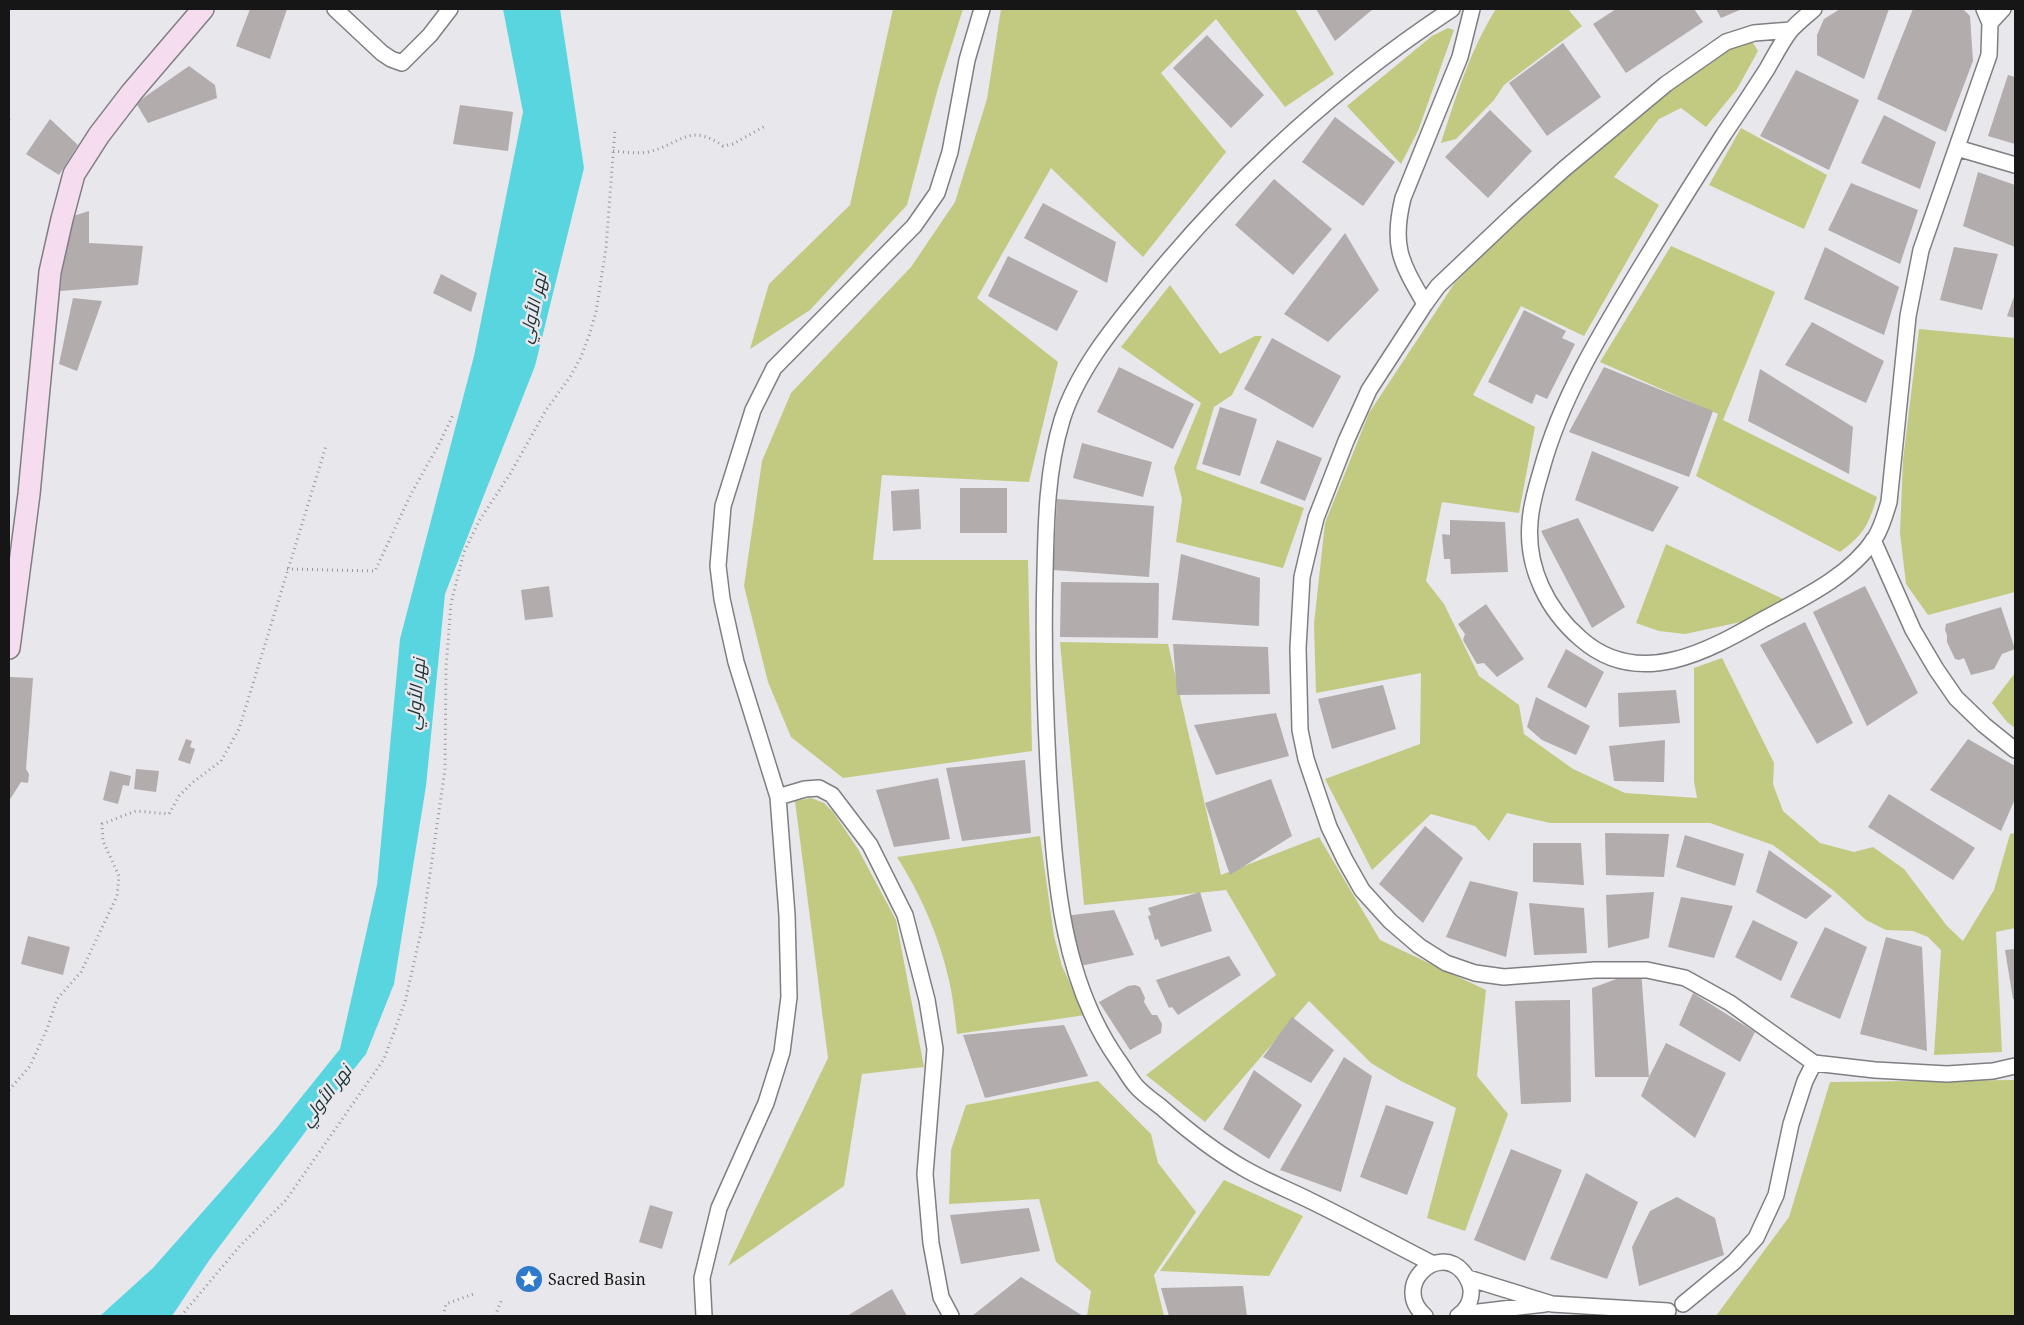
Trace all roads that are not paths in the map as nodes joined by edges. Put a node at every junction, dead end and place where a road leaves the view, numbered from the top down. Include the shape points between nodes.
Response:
1 (203, 9) edge
2 (335, 9) edge
3 (450, 9) edge
4 (982, 9) edge
5 (1452, 9) edge
6 (1472, 9) edge
7 (1814, 9) edge
8 (2003, 9) edge
9 (1987, 16) edge
10 (1791, 30) junction
11 (1957, 148) junction
12 (2015, 165) edge
13 (1425, 304) junction
14 (1873, 540) junction
15 (9, 648) edge
16 (2015, 750) edge
17 (778, 797) junction
18 (1814, 1063) junction
19 (2015, 1066) edge
20 (1433, 1264) junction
21 (1468, 1278) junction
22 (1552, 1304) junction
23 (1683, 1310) edge
24 (1669, 1314) edge
25 (1462, 1315) edge
26 (704, 1316) edge
27 (951, 1316) edge
28 (1425, 1316) edge

1 - 15 main road via 132,92 74,174 50,272 29,494
2 - 3 street via 382,53 402,63 430,36
4 - 17 street via 967,60 950,152 937,193 914,226 774,368 753,410 723,506 718,566 723,606 736,662
5 - 20 street via 1356,78 1260,162 1162,267 1110,333 1073,390 1055,446 1046,504 1043,630 1051,815 1063,922 1070,957 1101,1036 1136,1087 1186,1129 1244,1168
6 - 13 street via 1460,57 1403,198 1398,218 1399,254
7 - 10 street
8 - 9 street
9 - 11 street via 1989,56
10 - 13 street via 1754,33 1726,42 1666,84 1514,214 1438,286
10 - 14 street via 1702,168 1586,360 1554,430 1534,494 1530,543 1542,589 1568,628 1609,656 1648,664 1687,657 1736,635 1822,586 1856,559
11 - 12 street
11 - 14 street via 1921,250 1908,316 1889,502 1883,523
13 - 18 street via 1370,390 1346,441 1316,518 1302,577 1298,648 1300,730 1317,795 1345,860 1362,890 1390,921 1419,946 1446,963 1475,973 1504,977 1595,970 1647,970 1685,978 1730,1003
14 - 16 street via 1913,630 1941,677 1956,698
17 - 26 street via 787,915 789,997 784,1039 766,1103 719,1208 702,1278
17 - 27 street via 819,788 832,795 870,845 905,916 927,1000 935,1049 925,1174 931,1243 941,1297
18 - 19 street via 1947,1074
18 - 23 street via 1791,1124 1776,1195 1756,1238
20 - 21 street via 1453,1264
20 - 28 street via 1420,1272 1413,1285 1415,1304
21 - 22 street
21 - 25 street via 1471,1298
22 - 24 street
22 - 25 street
23 - 24 street via 1675,1302 1670,1306

